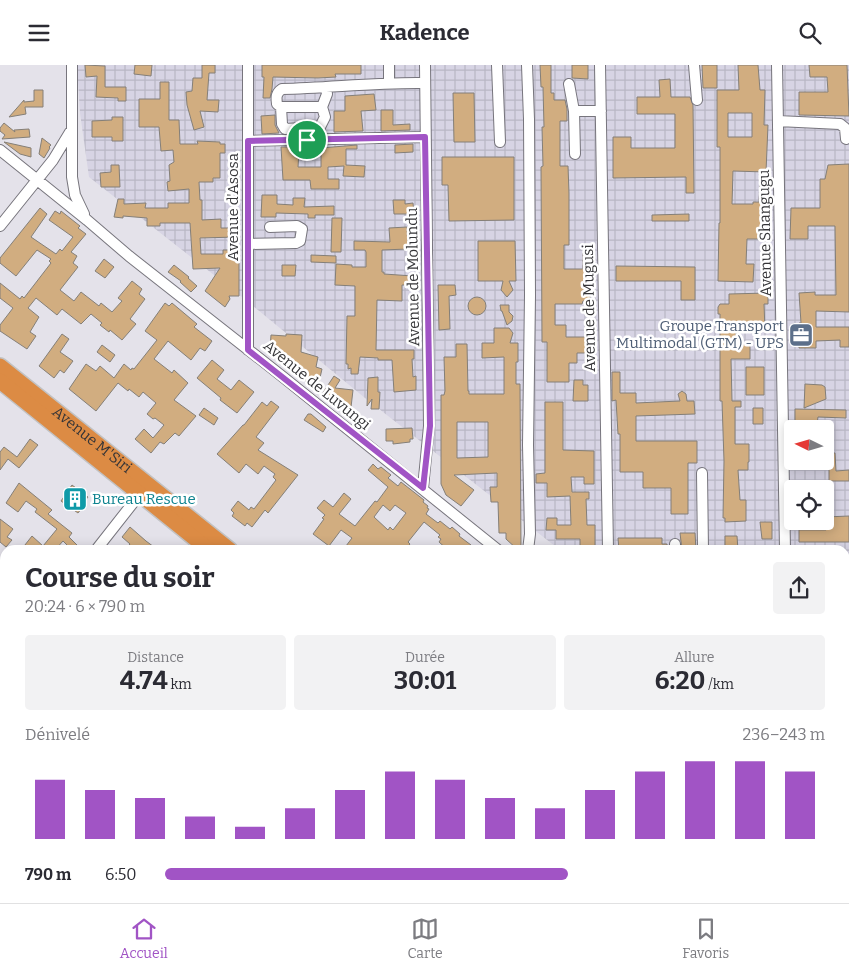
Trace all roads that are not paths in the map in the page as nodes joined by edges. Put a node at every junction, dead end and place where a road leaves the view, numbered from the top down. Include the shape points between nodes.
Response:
1 (72, 65) edge
2 (248, 65) edge
3 (389, 65) edge
4 (424, 65) edge
5 (497, 65) edge
6 (527, 65) edge
7 (600, 65) edge
8 (694, 65) edge
9 (777, 65) edge
10 (389, 83) junction
11 (425, 83) junction
12 (569, 84) dead end
13 (326, 88) junction
14 (697, 100) dead end
15 (282, 107) junction
16 (322, 107) junction
17 (574, 111) junction
18 (601, 111) junction
19 (778, 121) junction
20 (71, 129) junction
21 (425, 137) junction
22 (846, 139) dead end
23 (248, 141) junction
24 (500, 142) dead end
25 (0, 150) edge
26 (575, 154) dead end
27 (38, 180) junction
28 (87, 219) junction
29 (0, 226) edge
30 (270, 227) dead end
31 (248, 244) junction
32 (248, 350) junction
33 (0, 366) edge
34 (0, 381) edge
35 (702, 473) dead end
36 (423, 488) junction
37 (140, 494) junction
38 (100, 545) edge
39 (203, 545) edge
40 (224, 545) edge
41 (492, 545) edge
42 (529, 545) edge
43 (608, 545) edge
44 (704, 545) edge
45 (785, 545) edge

1 - 20 street
2 - 23 street, Avenue d'Asosa
3 - 10 street
4 - 11 street, Avenue de Molundu
5 - 24 street
6 - 42 street
7 - 18 street, Avenue de Mugusi
8 - 14 street
9 - 19 street, Avenue Shangugu
10 - 11 street
10 - 13 street
11 - 21 street, Avenue de Molundu
12 - 17 street
13 - 15 street via 282,89 276,97 277,105
13 - 16 street
15 - 16 street
15 - 16 street via 285,129 320,127 325,117
17 - 18 street
17 - 26 street
18 - 43 street, Avenue de Mugusi
19 - 22 street via 840,124 845,128
19 - 45 street, Avenue Shangugu
20 - 27 street
20 - 28 street via 74,189
21 - 23 street
21 - 36 street, Avenue de Molundu via 430,426
23 - 31 street, Avenue d'Asosa
25 - 27 street, Avenue de Luvungi
27 - 28 street, Avenue de Luvungi
27 - 29 street
28 - 32 street, Avenue de Luvungi
30 - 31 street via 297,226 302,229 300,241
31 - 32 street, Avenue d'Asosa
32 - 36 street, Avenue de Luvungi
33 - 40 highway, Avenue M'Siri
34 - 37 highway, Avenue M'Siri
35 - 44 street
36 - 41 street, Avenue de Luvungi
37 - 38 street
37 - 39 highway, Avenue M'Siri

